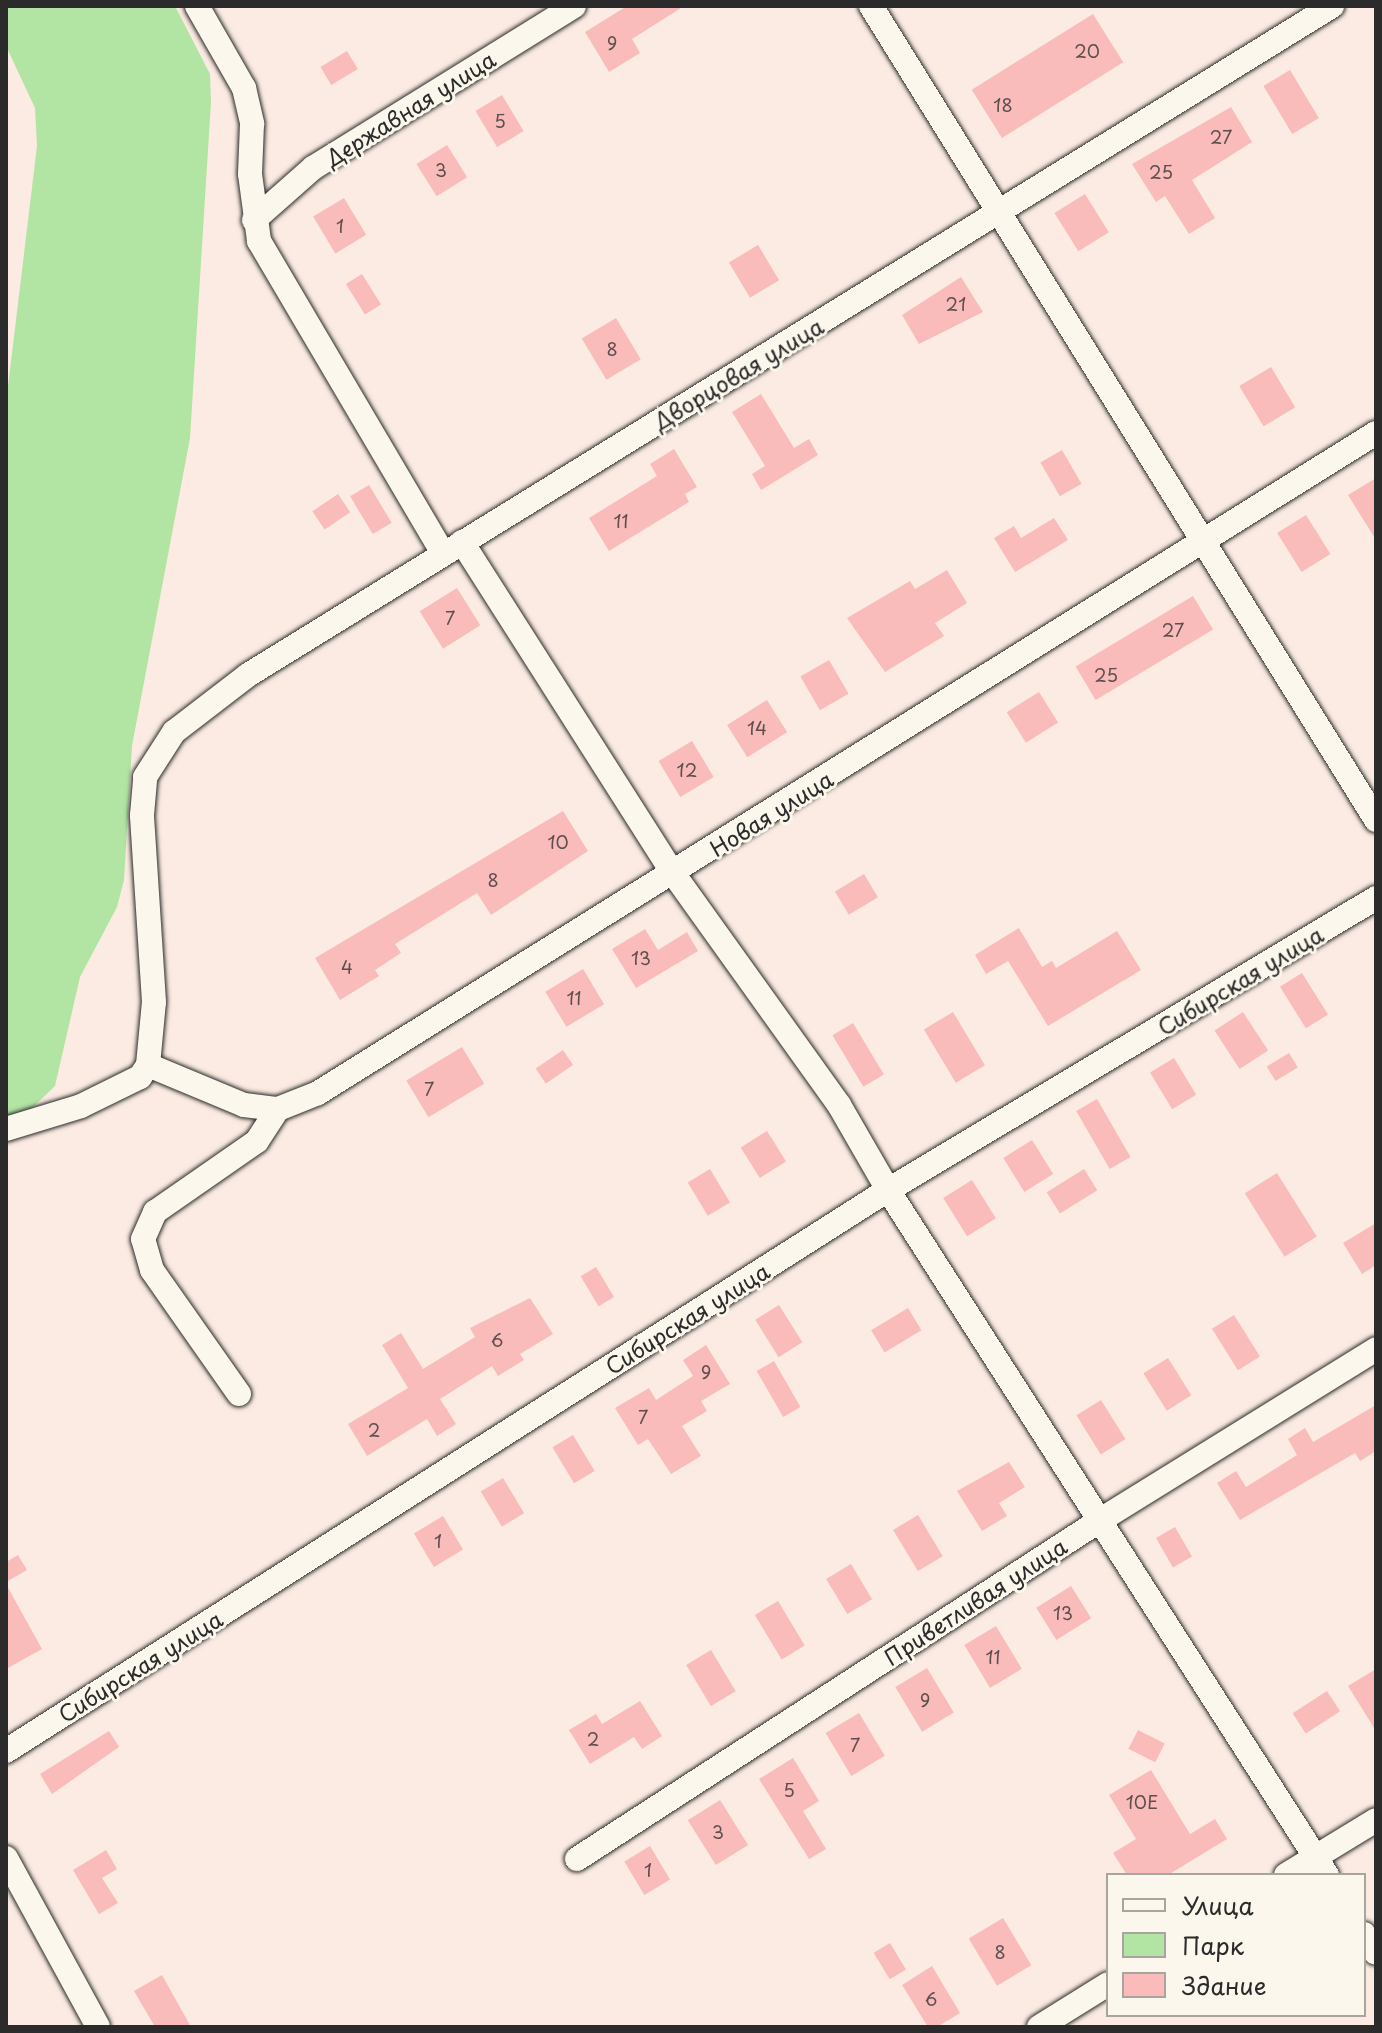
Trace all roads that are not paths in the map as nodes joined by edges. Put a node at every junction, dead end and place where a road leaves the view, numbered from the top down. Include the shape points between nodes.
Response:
1 (197, 6) edge
2 (574, 6) edge
3 (871, 6) edge
4 (1332, 6) edge
5 (1001, 212) junction
6 (254, 220) junction
7 (1376, 433) edge
8 (1207, 543) junction
9 (453, 547) junction
10 (1376, 820) edge
11 (673, 873) junction
12 (1376, 898) edge
13 (148, 1065) junction
14 (278, 1109) junction
15 (6, 1129) edge
16 (888, 1190) junction
17 (1376, 1349) edge
18 (239, 1394) dead end
19 (1099, 1521) junction
20 (6, 1751) edge
21 (1376, 1820) edge
22 (6, 1858) edge
23 (577, 1859) dead end
24 (1321, 1866) edge
25 (1294, 1873) edge
26 (1106, 1985) edge
27 (98, 2027) edge
28 (1039, 2027) edge

1 - 6 street via 244,88 252,124
2 - 6 street, Державная улица via 313,168
3 - 5 street
4 - 5 street, Дворцовая улица
5 - 8 street
5 - 9 street, Дворцовая улица
6 - 9 street via 279,282
7 - 8 street, Новая улица
8 - 10 street
8 - 11 street, Новая улица
9 - 11 street
9 - 13 street, Дворцовая улица via 248,675 174,732 156,753 145,777 142,815 154,1002
11 - 14 street, Новая улица via 318,1093
11 - 16 street via 839,1105
12 - 16 street, Сибирская улица
13 - 14 street via 244,1105
13 - 15 street via 140,1077 81,1106
14 - 18 street via 257,1141 155,1212 143,1239 152,1270
16 - 19 street
16 - 20 street, Сибирская улица
17 - 19 street, Приветливая улица
19 - 23 street, Приветливая улица
19 - 24 street
21 - 24 street
22 - 27 street
24 - 25 street
26 - 28 street

